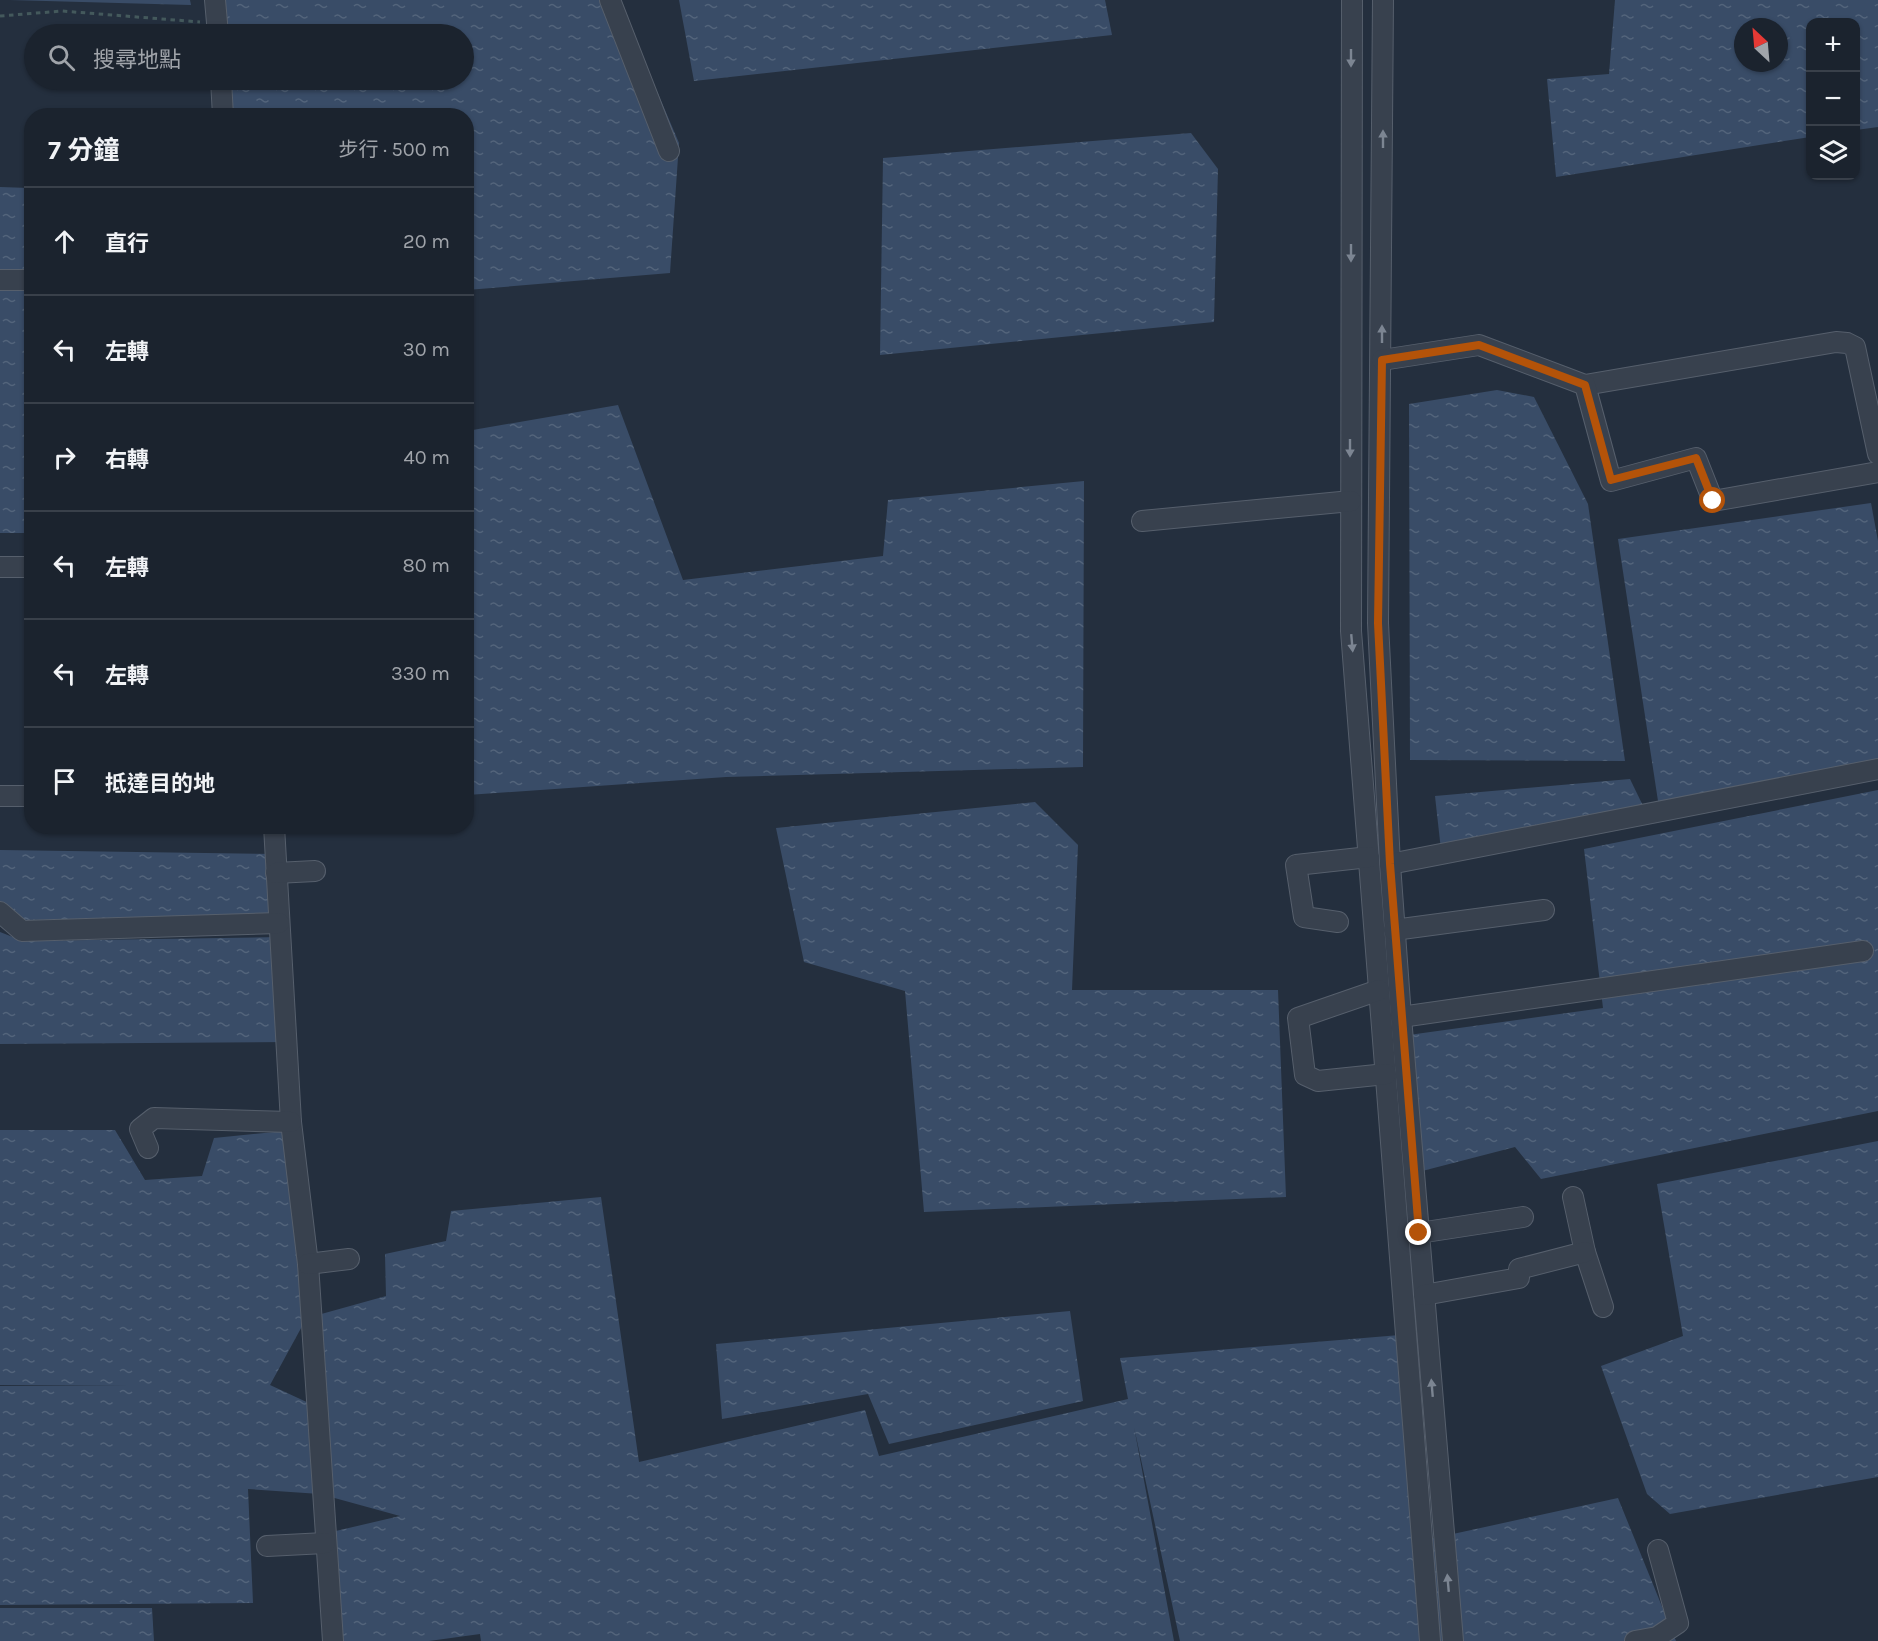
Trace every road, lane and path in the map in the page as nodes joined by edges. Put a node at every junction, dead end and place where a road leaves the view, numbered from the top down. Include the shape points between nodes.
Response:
1 (215, 0) edge
2 (610, 0) edge
3 (1352, 0) edge
4 (1383, 0) edge
5 (0, 16) edge
6 (174, 24) edge
7 (217, 24) edge
8 (222, 90) edge
9 (223, 108) edge
10 (669, 151) dead end
11 (0, 280) edge
12 (24, 280) edge
13 (1382, 360) junction
14 (1585, 385) junction
15 (1878, 454) edge
16 (1878, 472) edge
17 (1351, 501) junction
18 (1142, 521) dead end
19 (0, 567) edge
20 (24, 567) edge
21 (1878, 768) edge
22 (0, 796) edge
23 (24, 796) edge
24 (274, 834) edge
25 (1369, 857) junction
26 (1390, 864) junction
27 (315, 872) dead end
28 (276, 873) junction
29 (1544, 910) dead end
30 (0, 912) edge
31 (1338, 922) dead end
32 (279, 923) junction
33 (1394, 930) junction
34 (1863, 951) dead end
35 (1379, 990) junction
36 (1401, 1017) junction
37 (1386, 1074) junction
38 (291, 1122) junction
39 (148, 1148) dead end
40 (1573, 1197) dead end
41 (1523, 1217) dead end
42 (1419, 1233) junction
43 (1585, 1252) junction
44 (349, 1259) dead end
45 (308, 1264) junction
46 (1424, 1295) junction
47 (1603, 1307) dead end
48 (325, 1543) junction
49 (267, 1546) dead end
50 (1658, 1550) dead end
51 (333, 1641) edge
52 (1430, 1641) edge
53 (1453, 1641) edge
54 (1635, 1641) edge

1 - 7 street
2 - 10 street
3 -> 17 street
13 -> 4 street
5 - 6 path via 62,11
8 - 9 street
11 - 12 street
13 - 14 street via 1479,345
13 - 26 street via 1378,623
14 - 15 street via 1846,343 1855,348
14 - 16 street via 1611,480 1696,458 1713,501
17 - 18 street
17 -> 25 street via 1351,631
19 - 20 street
21 - 26 street
22 - 23 street
24 - 28 street
25 - 31 street via 1296,865 1304,917
25 - 35 street
26 - 33 street
27 - 28 street
28 - 32 street
29 - 33 street
30 - 32 street via 22,931
32 - 38 street
33 - 36 street
34 - 36 street
35 - 37 street
35 - 37 street via 1298,1018 1305,1075 1318,1081
36 - 42 street
37 - 52 street
38 - 39 street via 154,1118 140,1129
38 - 45 street
40 - 43 street
41 - 42 street
42 - 46 street
43 - 46 street via 1519,1269 1519,1278
43 - 47 street
44 - 45 street
45 - 48 street
53 -> 46 street
48 - 49 street
48 - 51 street
50 - 54 street via 1678,1623 1658,1637

